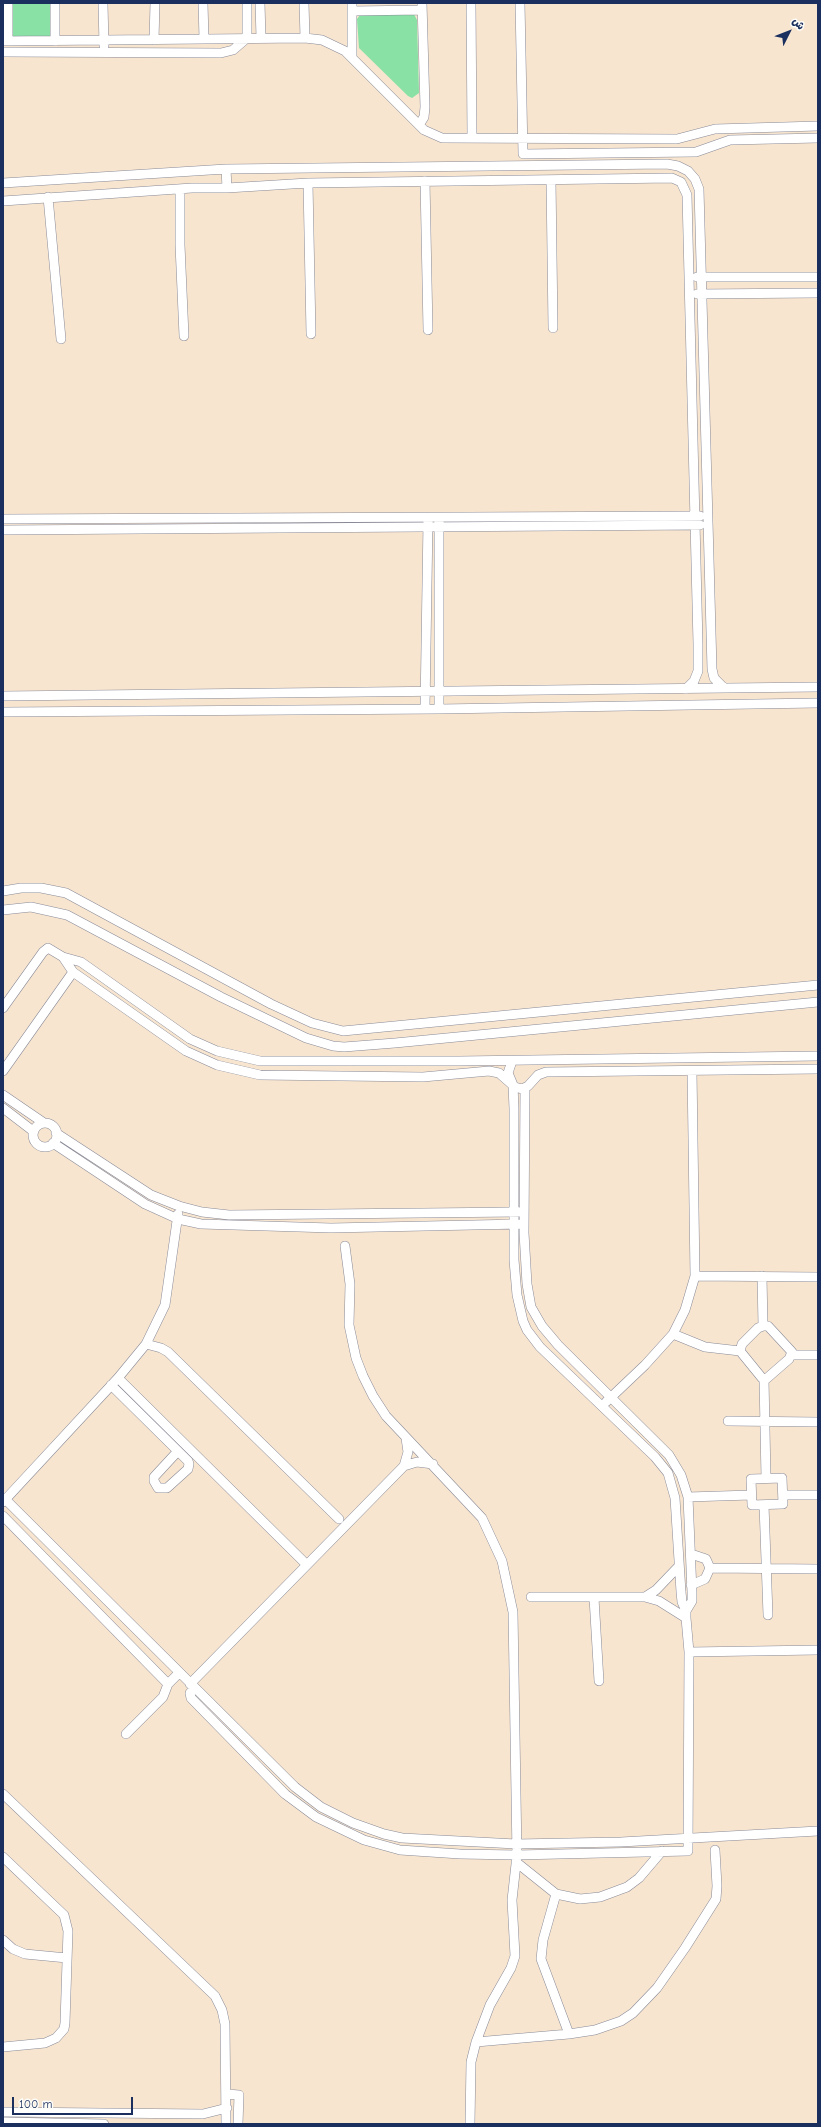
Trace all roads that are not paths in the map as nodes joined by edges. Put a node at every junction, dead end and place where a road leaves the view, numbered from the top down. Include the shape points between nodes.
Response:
1 (8, 3) edge
2 (55, 3) edge
3 (103, 3) edge
4 (154, 3) edge
5 (203, 3) edge
6 (247, 3) edge
7 (260, 3) edge
8 (304, 3) edge
9 (472, 3) edge
10 (520, 3) edge
11 (422, 6) edge
12 (352, 7) edge
13 (247, 38) junction
14 (261, 38) junction
15 (304, 38) junction
16 (204, 39) junction
17 (104, 40) junction
18 (154, 40) junction
19 (6, 41) edge
20 (55, 41) junction
21 (104, 51) junction
22 (3, 52) edge
23 (352, 57) junction
24 (419, 125) junction
25 (818, 126) edge
26 (472, 137) junction
27 (524, 137) junction
28 (558, 137) junction
29 (818, 138) edge
30 (558, 153) junction
31 (226, 169) junction
32 (551, 180) junction
33 (425, 181) junction
34 (3, 183) edge
35 (308, 183) junction
36 (227, 188) junction
37 (180, 189) junction
38 (48, 197) junction
39 (3, 201) edge
40 (690, 276) junction
41 (702, 277) junction
42 (795, 277) junction
43 (818, 277) edge
44 (690, 293) junction
45 (795, 293) junction
46 (818, 293) edge
47 (702, 294) junction
48 (553, 328) dead end
49 (428, 330) dead end
50 (311, 334) dead end
51 (184, 336) dead end
52 (61, 339) dead end
53 (3, 519) edge
54 (695, 521) junction
55 (708, 521) junction
56 (428, 523) junction
57 (439, 523) junction
58 (3, 530) edge
59 (818, 687) edge
60 (724, 688) junction
61 (686, 689) junction
62 (426, 691) junction
63 (439, 691) junction
64 (3, 696) edge
65 (818, 703) edge
66 (426, 708) junction
67 (439, 709) junction
68 (3, 712) edge
69 (3, 891) edge
70 (3, 910) edge
71 (63, 957) junction
72 (73, 972) junction
73 (818, 985) edge
74 (123, 994) junction
75 (818, 1002) edge
76 (116, 1003) junction
77 (3, 1008) edge
78 (478, 1018) junction
79 (479, 1034) junction
80 (798, 1056) junction
81 (818, 1056) edge
82 (780, 1057) junction
83 (608, 1060) junction
84 (512, 1061) junction
85 (459, 1062) junction
86 (818, 1069) edge
87 (781, 1070) junction
88 (798, 1070) junction
89 (3, 1071) edge
90 (692, 1071) junction
91 (460, 1072) junction
92 (609, 1072) junction
93 (513, 1085) junction
94 (525, 1088) junction
95 (3, 1095) edge
96 (3, 1108) edge
97 (525, 1109) junction
98 (514, 1110) junction
99 (44, 1123) junction
100 (33, 1131) junction
101 (56, 1133) junction
102 (53, 1143) junction
103 (179, 1206) junction
104 (515, 1212) junction
105 (525, 1212) junction
106 (354, 1214) junction
107 (178, 1218) junction
108 (524, 1224) junction
109 (515, 1225) junction
110 (354, 1228) junction
111 (345, 1246) dead end
112 (695, 1276) junction
113 (762, 1276) junction
114 (818, 1277) edge
115 (763, 1326) junction
116 (673, 1334) junction
117 (146, 1344) junction
118 (740, 1351) junction
119 (792, 1355) junction
120 (818, 1355) edge
121 (118, 1378) junction
122 (764, 1379) junction
123 (111, 1385) junction
124 (610, 1397) junction
125 (601, 1406) junction
126 (765, 1421) junction
127 (728, 1422) dead end
128 (818, 1422) edge
129 (406, 1438) junction
130 (178, 1451) dead end
131 (433, 1464) junction
132 (404, 1466) junction
133 (766, 1478) junction
134 (751, 1495) junction
135 (783, 1495) junction
136 (818, 1495) edge
137 (688, 1497) junction
138 (4, 1500) edge
139 (764, 1505) junction
140 (3, 1516) edge
141 (339, 1519) dead end
142 (691, 1554) junction
143 (306, 1564) junction
144 (679, 1566) junction
145 (710, 1568) junction
146 (766, 1569) junction
147 (818, 1569) edge
148 (692, 1585) junction
149 (644, 1596) junction
150 (531, 1597) dead end
151 (594, 1598) junction
152 (686, 1614) junction
153 (768, 1615) dead end
154 (818, 1650) edge
155 (689, 1652) junction
156 (179, 1673) junction
157 (599, 1681) dead end
158 (168, 1684) junction
159 (192, 1686) junction
160 (126, 1734) dead end
161 (3, 1794) edge
162 (818, 1831) edge
163 (688, 1838) junction
164 (516, 1844) junction
165 (715, 1850) dead end
166 (662, 1851) junction
167 (3, 1857) edge
168 (517, 1859) junction
169 (556, 1894) junction
170 (3, 1940) edge
171 (67, 1958) junction
172 (569, 2034) junction
173 (476, 2042) junction
174 (3, 2047) edge
175 (227, 2094) junction
176 (227, 2108) junction
177 (3, 2112) edge
178 (204, 2114) junction
179 (3, 2122) edge
180 (104, 2124) edge
181 (204, 2124) edge
182 (226, 2124) edge
183 (238, 2124) edge
184 (470, 2124) edge

1 - 19 street
2 - 20 street
3 - 17 street
4 - 18 street
5 - 16 street
6 - 13 street
7 - 14 street
8 - 15 street
9 - 26 street
10 - 27 street
11 - 12 street
11 - 24 street via 425,107
12 - 23 street
13 - 14 street
13 - 16 street
13 - 21 street via 233,50 221,53
14 - 15 street
15 - 23 street via 330,43
16 - 18 street
17 - 18 street
17 - 20 street
17 - 21 street
19 - 20 street
21 - 22 street
23 - 24 street
24 - 26 street via 429,133 442,138
25 - 28 street via 715,129 677,139
26 - 27 street
27 - 28 street
27 - 30 street via 523,154
28 - 30 street
29 - 30 street via 730,140 696,152
31 - 34 street
31 - 36 street
31 - 41 street via 673,165 688,171 699,189
32 - 33 street
32 - 40 street via 672,178 681,182 687,195
32 - 48 street
33 - 35 street
33 - 49 street
35 - 36 street
35 - 50 street
36 - 37 street
37 - 38 street
37 - 51 street
38 - 39 street
38 - 52 street
40 - 41 street
40 - 44 street
41 - 42 street
41 - 47 street
42 - 43 street
42 - 45 street
44 - 47 street
44 - 54 street
45 - 46 street
45 - 47 street
47 - 55 street
53 - 56 street
54 - 55 street
54 - 57 street
54 - 61 street via 698,671 694,681
55 - 60 street via 712,669 714,678
56 - 57 street
56 - 58 street
56 - 62 street
57 - 63 street
59 - 60 street
60 - 61 street
61 - 63 street
62 - 63 street
62 - 64 street
62 - 66 street
63 - 67 street
65 - 67 street
66 - 67 street
66 - 68 street
69 - 78 street via 32,888 66,893 271,1004 321,1026 350,1031
70 - 79 street via 31,907 67,915 221,997 318,1043 344,1047
71 - 72 street
71 - 74 street via 81,962
71 - 77 street via 51,948 45,949
72 - 76 street
72 - 89 street
73 - 78 street
74 - 76 street
74 - 85 street via 195,1042 246,1059 275,1062
75 - 79 street
76 - 91 street via 195,1056 243,1072 260,1075 423,1077
78 - 79 street
80 - 81 street
80 - 82 street
80 - 88 street
82 - 83 street
82 - 87 street
83 - 84 street
83 - 92 street
84 - 85 street
84 - 93 street via 508,1073
85 - 91 street
86 - 88 street
87 - 88 street
87 - 90 street
90 - 92 street
90 - 112 street
91 - 93 street via 495,1072
92 - 94 street via 542,1073
93 - 94 street
93 - 98 street
94 - 97 street
95 - 99 street
96 - 100 street
97 - 98 street
97 - 105 street
98 - 104 street
99 - 100 street via 37,1125
99 - 101 street via 52,1125
100 - 102 street via 33,1138 37,1144 43,1146
101 - 102 street
101 - 103 street via 140,1188 163,1201
102 - 107 street via 134,1198 159,1212
103 - 106 street via 229,1215
103 - 107 street
104 - 105 street
104 - 106 street
104 - 109 street
105 - 108 street
106 - 110 street
107 - 110 street via 224,1226
107 - 117 street via 165,1305
108 - 109 street
108 - 124 street via 528,1296 534,1315 558,1345
109 - 110 street
109 - 125 street via 515,1280 518,1302 527,1330 549,1357
111 - 129 street via 350,1284 349,1325 358,1366 379,1406
112 - 113 street
112 - 116 street via 685,1310
113 - 114 street
113 - 115 street
115 - 118 street via 742,1344
115 - 119 street via 768,1326 790,1349
116 - 118 street via 705,1347
116 - 124 street via 645,1365
117 - 121 street
117 - 141 street via 168,1352
118 - 122 street
119 - 120 street
119 - 122 street via 769,1379
121 - 123 street
121 - 143 street
122 - 126 street
123 - 130 street
123 - 138 street
124 - 125 street
124 - 137 street via 669,1455 681,1475
125 - 144 street via 655,1457 668,1473 675,1498
126 - 127 street
126 - 128 street
126 - 133 street
129 - 131 street
129 - 132 street via 408,1452
131 - 132 street via 417,1462
131 - 164 street via 482,1518 502,1561 511,1596 515,1629
132 - 143 street
133 - 134 street via 750,1479
133 - 135 street via 782,1478
134 - 137 street
134 - 139 street via 752,1505
135 - 136 street
135 - 139 street via 783,1504
137 - 142 street
138 - 156 street
139 - 146 street
140 - 158 street
142 - 145 street via 706,1559
142 - 148 street
143 - 159 street
144 - 149 street via 656,1590
144 - 152 street via 682,1602
145 - 146 street
145 - 148 street via 705,1579
146 - 147 street
146 - 153 street
148 - 152 street via 692,1601
149 - 151 street
149 - 152 street
150 - 151 street
151 - 157 street
152 - 155 street
154 - 155 street
155 - 163 street
156 - 158 street
156 - 159 street
158 - 160 street via 164,1695
159 - 164 street via 306,1797 336,1815 368,1829 402,1838
159 - 168 street via 192,1698 235,1743 290,1798 329,1825 364,1840 400,1850
161 - 175 street via 215,1996 225,2024
162 - 163 street
163 - 164 street
163 - 166 street via 688,1851
164 - 168 street
165 - 172 street via 718,1886 716,1899 656,1988 638,2008 621,2021 595,2030
166 - 168 street
166 - 169 street via 639,1878 619,1891 600,1897 580,1899
167 - 171 street via 64,1915 68,1925
168 - 169 street
168 - 173 street via 512,1900 515,1956 490,2005
169 - 172 street via 543,1940 541,1959
170 - 171 street via 13,1949 25,1954
171 - 174 street via 65,2023 60,2034 45,2043
172 - 173 street
173 - 184 street via 471,2062
175 - 176 street
175 - 183 street via 239,2095
176 - 178 street
176 - 182 street
177 - 178 street
178 - 181 street
179 - 180 street

